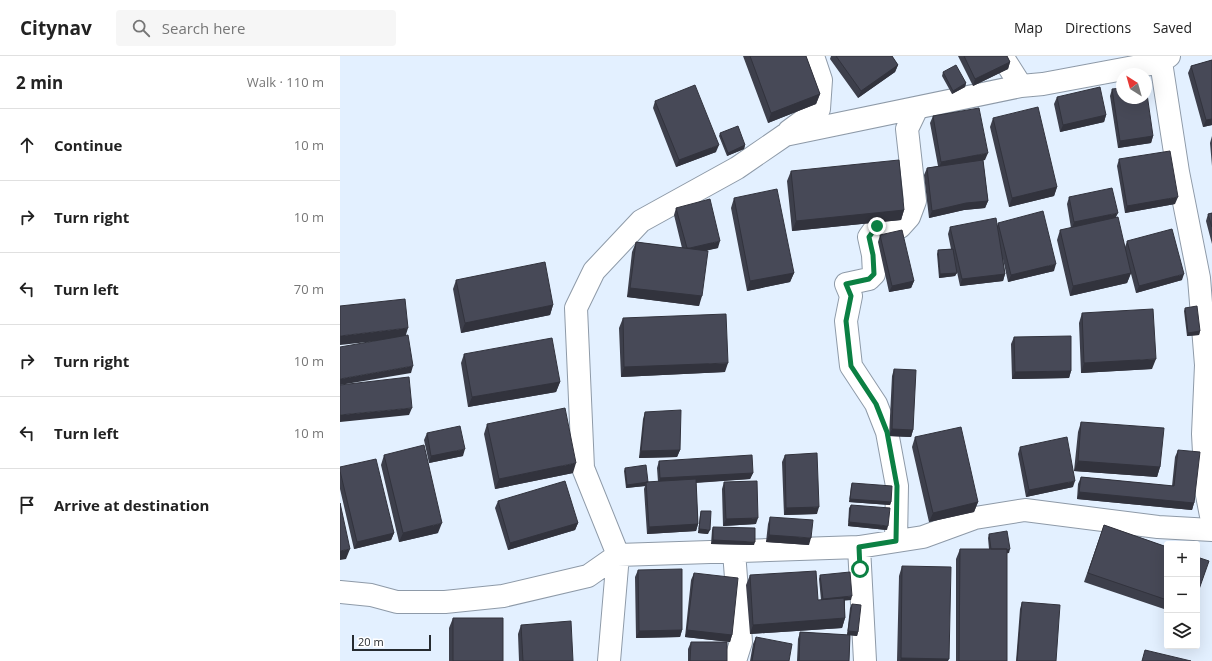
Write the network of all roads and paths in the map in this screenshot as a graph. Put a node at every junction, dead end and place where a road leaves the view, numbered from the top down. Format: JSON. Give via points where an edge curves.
{"nodes":[{"id":1,"x":812,"y":56,"type":"edge"},
{"id":2,"x":1002,"y":56,"type":"edge"},
{"id":3,"x":1165,"y":59,"type":"edge"},
{"id":4,"x":1021,"y":86,"type":"junction"},
{"id":5,"x":917,"y":108,"type":"junction"},
{"id":6,"x":785,"y":134,"type":"junction"},
{"id":7,"x":1209,"y":365,"type":"edge"},
{"id":8,"x":1206,"y":490,"type":"junction"},
{"id":9,"x":1212,"y":521,"type":"edge"},
{"id":10,"x":1158,"y":527,"type":"junction"},
{"id":11,"x":1212,"y":530,"type":"edge"},
{"id":12,"x":896,"y":541,"type":"junction"},
{"id":13,"x":859,"y":547,"type":"junction"},
{"id":14,"x":734,"y":552,"type":"junction"},
{"id":15,"x":618,"y":556,"type":"junction"},
{"id":16,"x":340,"y":592,"type":"edge"},
{"id":17,"x":609,"y":661,"type":"edge"},
{"id":18,"x":735,"y":661,"type":"edge"},
{"id":19,"x":864,"y":661,"type":"edge"}],
"edges":[{"from":1,"to":6,"type":"street","via":[[821,80],[819,109]]},
{"from":2,"to":4,"type":"street"},
{"from":3,"to":4,"type":"street","via":[[1043,84]]},
{"from":3,"to":7,"type":"street","via":[[1178,172],[1199,278]]},
{"from":4,"to":5,"type":"street"},
{"from":5,"to":6,"type":"street"},
{"from":5,"to":12,"type":"street","via":[[907,129],[915,201],[913,206],[900,227],[877,226],[869,237],[874,274],[869,279],[846,284],[851,296],[846,321],[851,366],[876,404],[887,432],[897,486]]},
{"from":6,"to":15,"type":"street","via":[[737,168],[641,221],[594,271],[576,308],[583,468]]},
{"from":7,"to":8,"type":"street","via":[[1203,434]]},
{"from":8,"to":9,"type":"street"},
{"from":8,"to":10,"type":"street","via":[[1177,518]]},
{"from":10,"to":11,"type":"street"},
{"from":10,"to":12,"type":"street","via":[[1025,510],[974,518],[923,537]]},
{"from":12,"to":13,"type":"street"},
{"from":13,"to":14,"type":"street"},
{"from":13,"to":19,"type":"street"},
{"from":14,"to":15,"type":"street"},
{"from":14,"to":18,"type":"street","via":[[741,642]]},
{"from":15,"to":16,"type":"street","via":[[588,576],[503,596],[445,602],[397,602],[371,595]]},
{"from":15,"to":17,"type":"street"}]}
